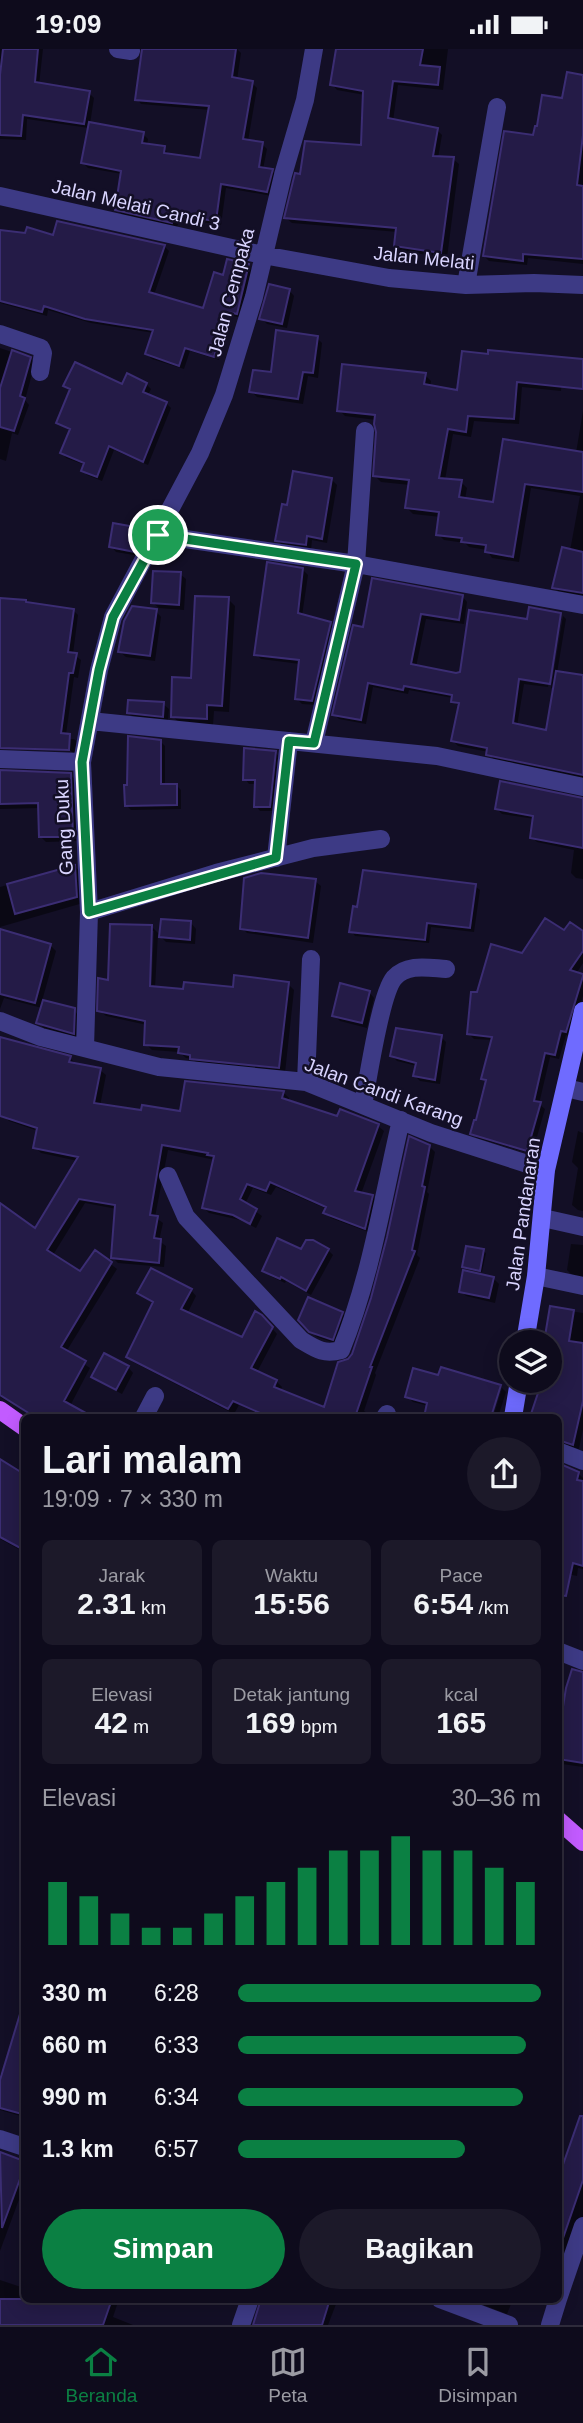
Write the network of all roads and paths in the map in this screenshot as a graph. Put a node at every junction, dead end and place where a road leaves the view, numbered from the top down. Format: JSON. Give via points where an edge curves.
{"nodes":[{"id":1,"x":314,"y":49,"type":"edge"},
{"id":2,"x":497,"y":107,"type":"dead end"},
{"id":3,"x":0,"y":196,"type":"edge"},
{"id":4,"x":263,"y":255,"type":"junction"},
{"id":5,"x":466,"y":285,"type":"junction"},
{"id":6,"x":583,"y":285,"type":"edge"},
{"id":7,"x":0,"y":334,"type":"edge"},
{"id":8,"x":40,"y":372,"type":"dead end"},
{"id":9,"x":365,"y":431,"type":"dead end"},
{"id":10,"x":158,"y":535,"type":"junction"},
{"id":11,"x":356,"y":564,"type":"junction"},
{"id":12,"x":583,"y":605,"type":"edge"},
{"id":13,"x":90,"y":721,"type":"junction"},
{"id":14,"x":289,"y":741,"type":"junction"},
{"id":15,"x":314,"y":743,"type":"junction"},
{"id":16,"x":0,"y":759,"type":"edge"},
{"id":17,"x":82,"y":762,"type":"junction"},
{"id":18,"x":583,"y":787,"type":"edge"},
{"id":19,"x":381,"y":839,"type":"dead end"},
{"id":20,"x":276,"y":858,"type":"junction"},
{"id":21,"x":89,"y":912,"type":"junction"},
{"id":22,"x":312,"y":958,"type":"dead end"},
{"id":23,"x":446,"y":969,"type":"dead end"},
{"id":24,"x":0,"y":1021,"type":"edge"},
{"id":25,"x":582,"y":1022,"type":"edge"},
{"id":26,"x":85,"y":1048,"type":"junction"},
{"id":27,"x":306,"y":1082,"type":"junction"},
{"id":28,"x":574,"y":1090,"type":"edge"},
{"id":29,"x":363,"y":1105,"type":"junction"},
{"id":30,"x":401,"y":1120,"type":"junction"},
{"id":31,"x":547,"y":1170,"type":"junction"},
{"id":32,"x":168,"y":1176,"type":"dead end"},
{"id":33,"x":543,"y":1218,"type":"junction"},
{"id":34,"x":583,"y":1227,"type":"edge"},
{"id":35,"x":537,"y":1276,"type":"junction"},
{"id":36,"x":583,"y":1286,"type":"edge"},
{"id":37,"x":527,"y":1330,"type":"edge"},
{"id":38,"x":517,"y":1393,"type":"edge"},
{"id":39,"x":155,"y":1396,"type":"dead end"},
{"id":40,"x":0,"y":1410,"type":"edge"},
{"id":41,"x":146,"y":1414,"type":"edge"},
{"id":42,"x":514,"y":1414,"type":"edge"},
{"id":43,"x":21,"y":1425,"type":"edge"},
{"id":44,"x":562,"y":1453,"type":"edge"},
{"id":45,"x":583,"y":1461,"type":"edge"},
{"id":46,"x":562,"y":1653,"type":"edge"},
{"id":47,"x":583,"y":1661,"type":"edge"},
{"id":48,"x":562,"y":1824,"type":"edge"},
{"id":49,"x":583,"y":1842,"type":"edge"},
{"id":50,"x":0,"y":2139,"type":"edge"},
{"id":51,"x":21,"y":2146,"type":"edge"},
{"id":52,"x":583,"y":2226,"type":"edge"},
{"id":53,"x":562,"y":2287,"type":"edge"},
{"id":54,"x":249,"y":2303,"type":"edge"},
{"id":55,"x":451,"y":2303,"type":"edge"},
{"id":56,"x":557,"y":2303,"type":"edge"},
{"id":57,"x":241,"y":2325,"type":"edge"},
{"id":58,"x":509,"y":2325,"type":"edge"},
{"id":59,"x":550,"y":2325,"type":"edge"}],
"edges":[{"from":1,"to":4,"type":"street","name":"Jalan Cempaka","via":[[305,100]]},
{"from":2,"to":5,"type":"street"},
{"from":3,"to":4,"type":"street","name":"Jalan Melati Candi 3"},
{"from":4,"to":5,"type":"street","name":"Jalan Melati","via":[[389,278]]},
{"from":4,"to":10,"type":"street","name":"Jalan Cempaka","via":[[224,395]]},
{"from":5,"to":6,"type":"street","name":"Jalan Melati"},
{"from":7,"to":8,"type":"street","via":[[41,348]]},
{"from":9,"to":11,"type":"street"},
{"from":10,"to":11,"type":"street"},
{"from":10,"to":13,"type":"street","name":"Gang Duku","via":[[113,617]]},
{"from":11,"to":12,"type":"street"},
{"from":11,"to":15,"type":"street"},
{"from":13,"to":14,"type":"street"},
{"from":13,"to":17,"type":"street","name":"Gang Duku"},
{"from":14,"to":15,"type":"street"},
{"from":14,"to":20,"type":"street"},
{"from":15,"to":18,"type":"street","via":[[437,756]]},
{"from":16,"to":17,"type":"street"},
{"from":17,"to":21,"type":"street","name":"Gang Duku"},
{"from":19,"to":20,"type":"street"},
{"from":20,"to":21,"type":"street"},
{"from":21,"to":26,"type":"street","name":"Gang Duku"},
{"from":22,"to":27,"type":"street"},
{"from":23,"to":29,"type":"street","via":[[415,967],[395,977],[385,996]]},
{"from":24,"to":26,"type":"street","name":"Jalan Candi Karang"},
{"from":25,"to":28,"type":"main road","name":"Jalan Pandanaran"},
{"from":26,"to":27,"type":"street","name":"Jalan Candi Karang","via":[[159,1067]]},
{"from":27,"to":29,"type":"street","name":"Jalan Candi Karang"},
{"from":28,"to":31,"type":"main road","name":"Jalan Pandanaran"},
{"from":29,"to":30,"type":"street","name":"Jalan Candi Karang"},
{"from":30,"to":31,"type":"street","name":"Jalan Candi Karang"},
{"from":30,"to":32,"type":"street","via":[[352,1324],[341,1350],[331,1353],[321,1353],[301,1340],[186,1217]]},
{"from":31,"to":33,"type":"main road","name":"Jalan Pandanaran"},
{"from":33,"to":34,"type":"street"},
{"from":33,"to":35,"type":"main road","name":"Jalan Pandanaran"},
{"from":35,"to":36,"type":"street"},
{"from":35,"to":37,"type":"main road","name":"Jalan Pandanaran"},
{"from":38,"to":42,"type":"main road"},
{"from":39,"to":41,"type":"street"},
{"from":40,"to":43,"type":"main road"},
{"from":44,"to":45,"type":"street"},
{"from":46,"to":47,"type":"street"},
{"from":48,"to":49,"type":"main road"},
{"from":50,"to":51,"type":"street"},
{"from":52,"to":53,"type":"street"},
{"from":54,"to":57,"type":"street"},
{"from":55,"to":58,"type":"street"},
{"from":56,"to":59,"type":"street"}]}
